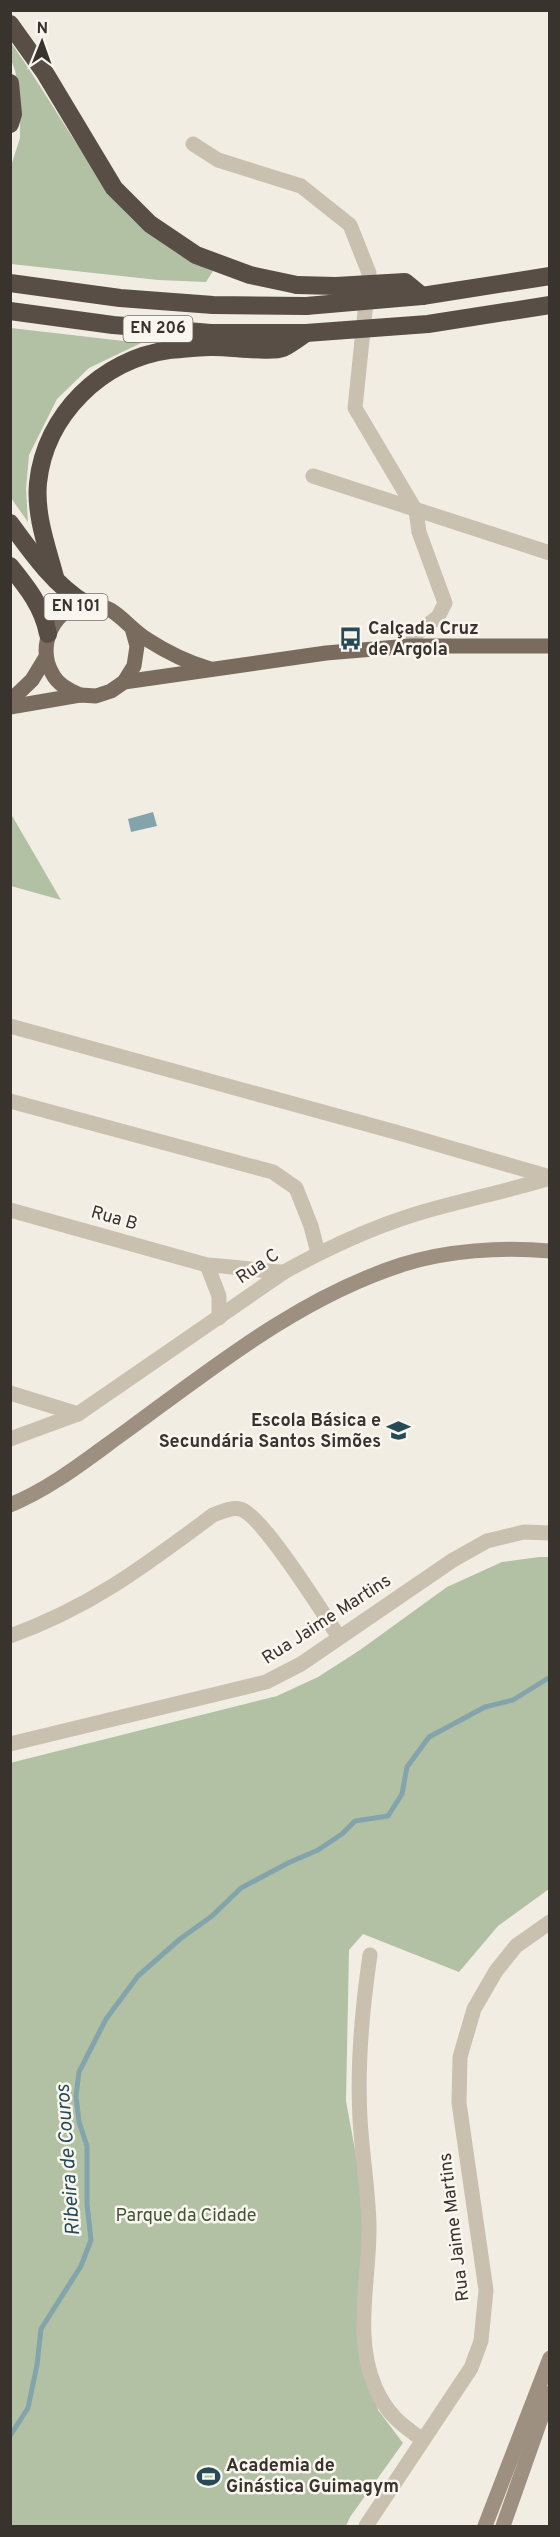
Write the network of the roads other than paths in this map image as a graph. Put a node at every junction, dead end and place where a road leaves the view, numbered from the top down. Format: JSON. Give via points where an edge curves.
{"nodes":[{"id":1,"x":10,"y":24,"type":"edge"},
{"id":2,"x":10,"y":83,"type":"edge"},
{"id":3,"x":10,"y":124,"type":"edge"},
{"id":4,"x":193,"y":144,"type":"dead end"},
{"id":5,"x":549,"y":276,"type":"edge"},
{"id":6,"x":10,"y":283,"type":"edge"},
{"id":7,"x":422,"y":296,"type":"junction"},
{"id":8,"x":549,"y":305,"type":"edge"},
{"id":9,"x":10,"y":311,"type":"edge"},
{"id":10,"x":306,"y":333,"type":"junction"},
{"id":11,"x":313,"y":476,"type":"dead end"},
{"id":12,"x":416,"y":511,"type":"junction"},
{"id":13,"x":10,"y":523,"type":"edge"},
{"id":14,"x":549,"y":553,"type":"edge"},
{"id":15,"x":10,"y":566,"type":"edge"},
{"id":16,"x":55,"y":577,"type":"junction"},
{"id":17,"x":86,"y":604,"type":"junction"},
{"id":18,"x":132,"y":628,"type":"junction"},
{"id":19,"x":48,"y":634,"type":"junction"},
{"id":20,"x":410,"y":646,"type":"junction"},
{"id":21,"x":549,"y":646,"type":"edge"},
{"id":22,"x":46,"y":657,"type":"junction"},
{"id":23,"x":216,"y":671,"type":"junction"},
{"id":24,"x":124,"y":682,"type":"junction"},
{"id":25,"x":80,"y":695,"type":"junction"},
{"id":26,"x":10,"y":701,"type":"edge"},
{"id":27,"x":10,"y":707,"type":"edge"},
{"id":28,"x":10,"y":1026,"type":"edge"},
{"id":29,"x":10,"y":1101,"type":"edge"},
{"id":30,"x":549,"y":1177,"type":"edge"},
{"id":31,"x":10,"y":1210,"type":"edge"},
{"id":32,"x":549,"y":1251,"type":"edge"},
{"id":33,"x":318,"y":1253,"type":"junction"},
{"id":34,"x":207,"y":1265,"type":"junction"},
{"id":35,"x":284,"y":1272,"type":"junction"},
{"id":36,"x":219,"y":1318,"type":"junction"},
{"id":37,"x":10,"y":1393,"type":"edge"},
{"id":38,"x":78,"y":1414,"type":"junction"},
{"id":39,"x":10,"y":1439,"type":"edge"},
{"id":40,"x":10,"y":1505,"type":"edge"},
{"id":41,"x":549,"y":1533,"type":"edge"},
{"id":42,"x":10,"y":1636,"type":"edge"},
{"id":43,"x":339,"y":1637,"type":"junction"},
{"id":44,"x":10,"y":1744,"type":"edge"},
{"id":45,"x":549,"y":1922,"type":"edge"},
{"id":46,"x":370,"y":1955,"type":"dead end"},
{"id":47,"x":549,"y":2358,"type":"edge"},
{"id":48,"x":549,"y":2393,"type":"edge"},
{"id":49,"x":423,"y":2440,"type":"junction"},
{"id":50,"x":366,"y":2526,"type":"edge"},
{"id":51,"x":485,"y":2526,"type":"edge"},
{"id":52,"x":503,"y":2526,"type":"edge"}],
"edges":[{"from":1,"to":7,"type":"highway","bridge":true,"via":[[45,73],[114,188],[150,224],[196,255],[250,275],[297,285],[405,282]]},
{"from":2,"to":3,"type":"highway"},
{"from":4,"to":12,"type":"street","via":[[219,159],[301,186],[351,225],[369,273],[356,408]]},
{"from":5,"to":7,"type":"highway","number":"EN 206"},
{"from":6,"to":7,"type":"highway","number":"EN 206","bridge":true,"via":[[120,298],[213,305],[306,306]]},
{"from":8,"to":10,"type":"highway","number":"EN 206","bridge":true,"via":[[429,324]]},
{"from":9,"to":10,"type":"highway","number":"EN 206","via":[[200,332]]},
{"from":10,"to":16,"type":"highway","via":[[281,349],[210,347],[134,358],[104,374],[75,401],[56,427],[38,483],[39,515]]},
{"from":11,"to":12,"type":"street"},
{"from":12,"to":14,"type":"street"},
{"from":12,"to":20,"type":"street","via":[[418,532],[445,603],[438,617],[417,633]]},
{"from":13,"to":16,"type":"highway","via":[[41,566]]},
{"from":15,"to":19,"type":"highway","via":[[34,597]]},
{"from":16,"to":17,"type":"highway","via":[[72,596]]},
{"from":17,"to":18,"type":"main road","number":"EN 101","via":[[104,606],[120,614]]},
{"from":17,"to":19,"type":"main road","number":"EN 101","via":[[63,614]]},
{"from":18,"to":23,"type":"main road","number":"EN 101","via":[[177,658]]},
{"from":18,"to":24,"type":"main road","number":"EN 101","via":[[137,646],[134,666]]},
{"from":19,"to":22,"type":"main road","number":"EN 101"},
{"from":20,"to":21,"type":"main road","number":"EN 101"},
{"from":20,"to":23,"type":"main road","number":"EN 101"},
{"from":22,"to":25,"type":"main road","via":[[52,674],[64,687]]},
{"from":22,"to":26,"type":"main road","number":"EN 101","via":[[32,680]]},
{"from":23,"to":24,"type":"main road","number":"EN 101"},
{"from":24,"to":25,"type":"main road","number":"EN 101","via":[[96,696]]},
{"from":25,"to":27,"type":"main road","number":"EN 101"},
{"from":28,"to":30,"type":"street"},
{"from":29,"to":33,"type":"street","via":[[273,1172],[296,1188]]},
{"from":30,"to":33,"type":"street","name":"Rua C","via":[[392,1222]]},
{"from":31,"to":34,"type":"street","name":"Rua B"},
{"from":32,"to":40,"type":"street","via":[[515,1248],[450,1255],[402,1265],[337,1291],[278,1324],[60,1478]]},
{"from":33,"to":35,"type":"street","name":"Rua C"},
{"from":34,"to":35,"type":"street","name":"Rua B"},
{"from":34,"to":36,"type":"street","via":[[219,1296]]},
{"from":35,"to":36,"type":"street","name":"Rua C"},
{"from":36,"to":38,"type":"street","name":"Rua C"},
{"from":37,"to":38,"type":"street"},
{"from":38,"to":39,"type":"street","name":"Rua C"},
{"from":41,"to":43,"type":"street","name":"Rua Jaime Martins","via":[[524,1532],[486,1541]]},
{"from":42,"to":43,"type":"street","via":[[103,1594],[213,1515],[241,1509],[270,1536]]},
{"from":43,"to":44,"type":"street","name":"Rua Jaime Martins","via":[[301,1664],[266,1682]]},
{"from":45,"to":49,"type":"street","name":"Rua Jaime Martins","via":[[516,1946],[496,1971],[474,2009],[460,2057],[459,2103],[484,2268],[484,2311],[481,2341],[471,2368]]},
{"from":46,"to":49,"type":"street","via":[[359,2064],[369,2226],[363,2323],[366,2355],[375,2387],[394,2419]]},
{"from":47,"to":51,"type":"street"},
{"from":48,"to":52,"type":"street"},
{"from":49,"to":50,"type":"street","name":"Rua Jaime Martins"}]}
